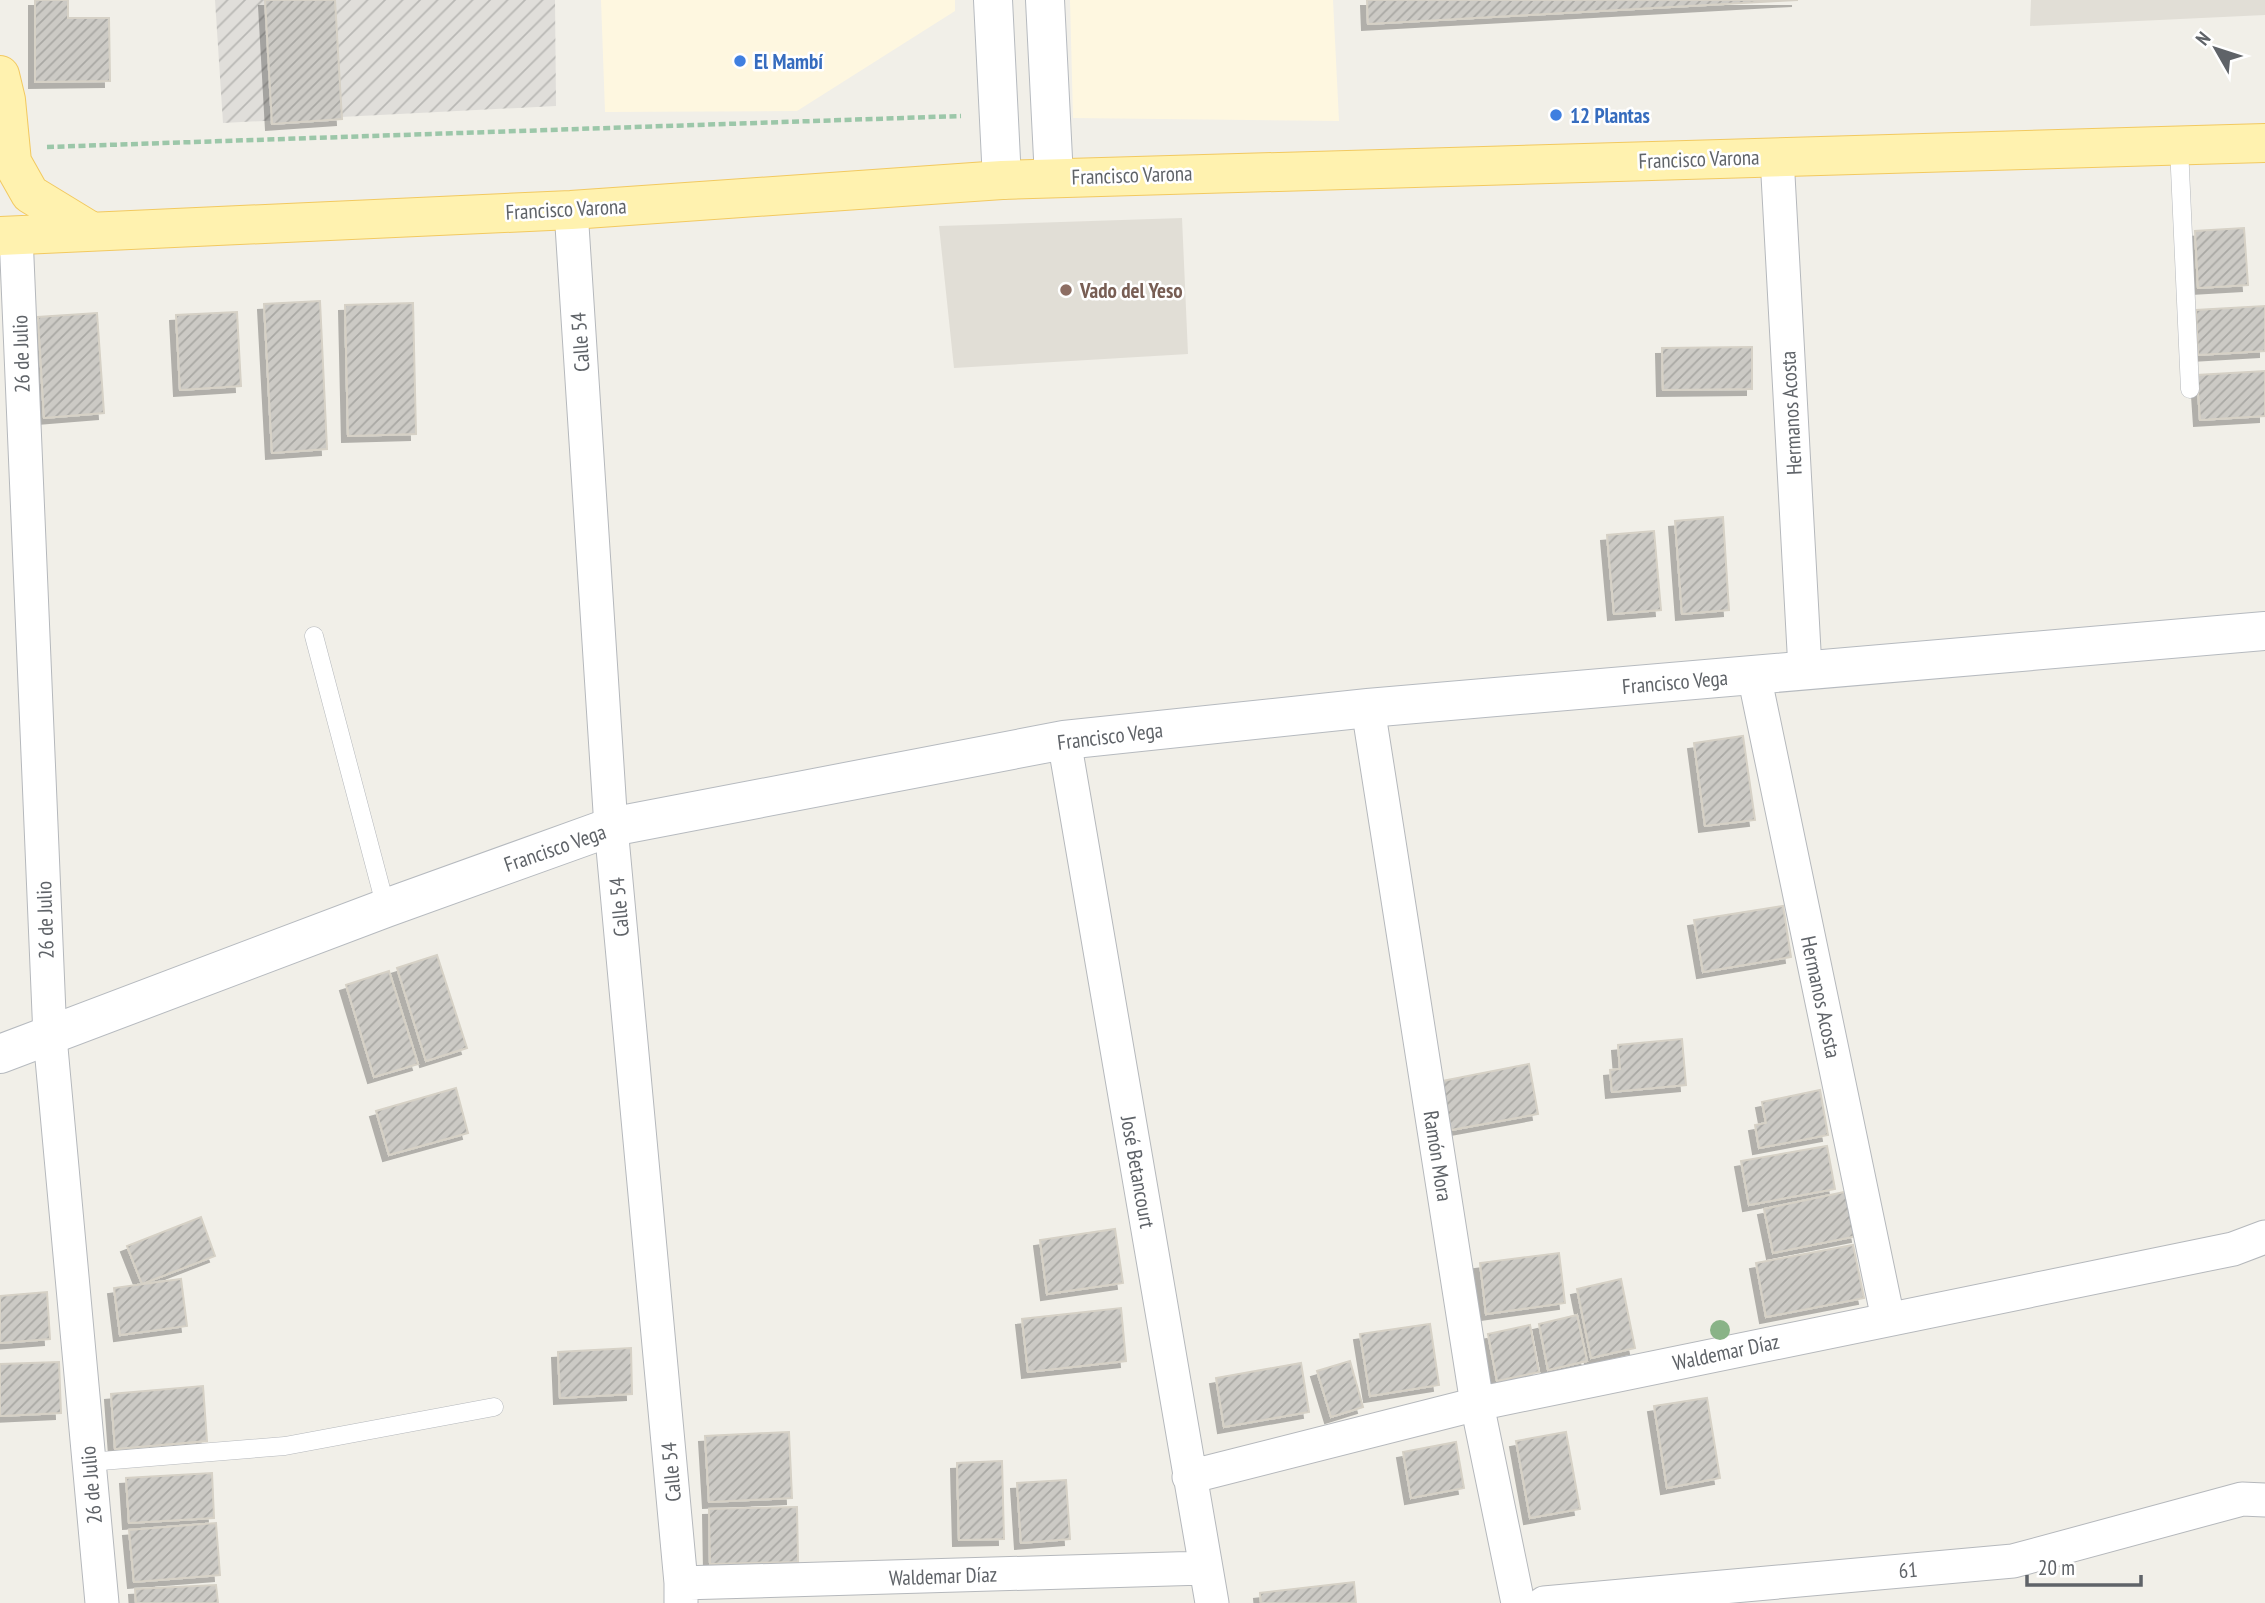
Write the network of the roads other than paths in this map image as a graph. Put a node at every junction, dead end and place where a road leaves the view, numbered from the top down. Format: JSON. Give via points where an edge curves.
{"nodes":[{"id":1,"x":993,"y":0,"type":"edge"},
{"id":2,"x":1045,"y":0,"type":"edge"},
{"id":3,"x":0,"y":75,"type":"edge"},
{"id":4,"x":2265,"y":143,"type":"edge"},
{"id":5,"x":2179,"y":147,"type":"junction"},
{"id":6,"x":1777,"y":157,"type":"junction"},
{"id":7,"x":8,"y":165,"type":"edge"},
{"id":8,"x":1054,"y":178,"type":"junction"},
{"id":9,"x":1002,"y":180,"type":"junction"},
{"id":10,"x":571,"y":210,"type":"junction"},
{"id":11,"x":89,"y":230,"type":"junction"},
{"id":12,"x":8,"y":236,"type":"edge"},
{"id":13,"x":2190,"y":388,"type":"dead end"},
{"id":14,"x":2265,"y":631,"type":"edge"},
{"id":15,"x":314,"y":636,"type":"dead end"},
{"id":16,"x":1805,"y":670,"type":"junction"},
{"id":17,"x":1754,"y":675,"type":"junction"},
{"id":18,"x":1368,"y":708,"type":"junction"},
{"id":19,"x":1064,"y":740,"type":"junction"},
{"id":20,"x":611,"y":827,"type":"junction"},
{"id":21,"x":386,"y":908,"type":"junction"},
{"id":22,"x":50,"y":1037,"type":"junction"},
{"id":23,"x":0,"y":1054,"type":"edge"},
{"id":24,"x":2265,"y":1237,"type":"edge"},
{"id":25,"x":1888,"y":1319,"type":"junction"},
{"id":26,"x":1477,"y":1404,"type":"junction"},
{"id":27,"x":494,"y":1407,"type":"dead end"},
{"id":28,"x":89,"y":1462,"type":"junction"},
{"id":29,"x":1189,"y":1477,"type":"junction"},
{"id":30,"x":2265,"y":1500,"type":"edge"},
{"id":31,"x":1205,"y":1568,"type":"junction"},
{"id":32,"x":681,"y":1593,"type":"edge"},
{"id":33,"x":102,"y":1603,"type":"edge"},
{"id":34,"x":1212,"y":1603,"type":"edge"},
{"id":35,"x":1518,"y":1603,"type":"edge"},
{"id":36,"x":1544,"y":1603,"type":"edge"}],
"edges":[{"from":1,"to":9,"type":"street"},
{"from":2,"to":8,"type":"street"},
{"from":3,"to":7,"type":"main road","via":[[6,100]]},
{"from":4,"to":5,"type":"main road","name":"Francisco Varona"},
{"from":5,"to":6,"type":"main road","name":"Francisco Varona"},
{"from":5,"to":13,"type":"lane"},
{"from":6,"to":8,"type":"main road","name":"Francisco Varona"},
{"from":6,"to":16,"type":"street","name":"Hermanos Acosta"},
{"from":7,"to":11,"type":"main road","via":[[30,194]]},
{"from":8,"to":9,"type":"main road","name":"Francisco Varona"},
{"from":9,"to":10,"type":"main road","name":"Francisco Varona"},
{"from":10,"to":11,"type":"main road","name":"Francisco Varona"},
{"from":10,"to":20,"type":"street","name":"Calle 54"},
{"from":11,"to":12,"type":"main road","name":"Francisco Varona"},
{"from":12,"to":22,"type":"street","name":"26 de Julio"},
{"from":14,"to":16,"type":"street","name":"Francisco Vega"},
{"from":15,"to":21,"type":"lane"},
{"from":16,"to":17,"type":"street","name":"Francisco Vega"},
{"from":17,"to":18,"type":"street","name":"Francisco Vega"},
{"from":17,"to":25,"type":"street","name":"Hermanos Acosta"},
{"from":18,"to":19,"type":"street","name":"Francisco Vega"},
{"from":18,"to":26,"type":"street","name":"Ramón Mora"},
{"from":19,"to":20,"type":"street","name":"Francisco Vega"},
{"from":19,"to":29,"type":"street","name":"José Betancourt"},
{"from":20,"to":21,"type":"street","name":"Francisco Vega"},
{"from":20,"to":32,"type":"street","name":"Calle 54"},
{"from":21,"to":22,"type":"street","name":"Francisco Vega"},
{"from":22,"to":23,"type":"street","name":"Francisco Vega"},
{"from":22,"to":28,"type":"street","name":"26 de Julio"},
{"from":24,"to":25,"type":"street","name":"Waldemar Díaz","via":[[2233,1249]]},
{"from":25,"to":26,"type":"street","name":"Waldemar Díaz"},
{"from":26,"to":29,"type":"street","name":"Waldemar Díaz"},
{"from":26,"to":35,"type":"street","name":"Ramón Mora"},
{"from":27,"to":28,"type":"lane","via":[[285,1446]]},
{"from":28,"to":33,"type":"street","name":"26 de Julio"},
{"from":29,"to":31,"type":"street","name":"José Betancourt"},
{"from":30,"to":36,"type":"street","name":"61","via":[[2242,1499],[2013,1561]]},
{"from":31,"to":32,"type":"street","name":"Waldemar Díaz"},
{"from":31,"to":34,"type":"street","name":"José Betancourt"}]}
